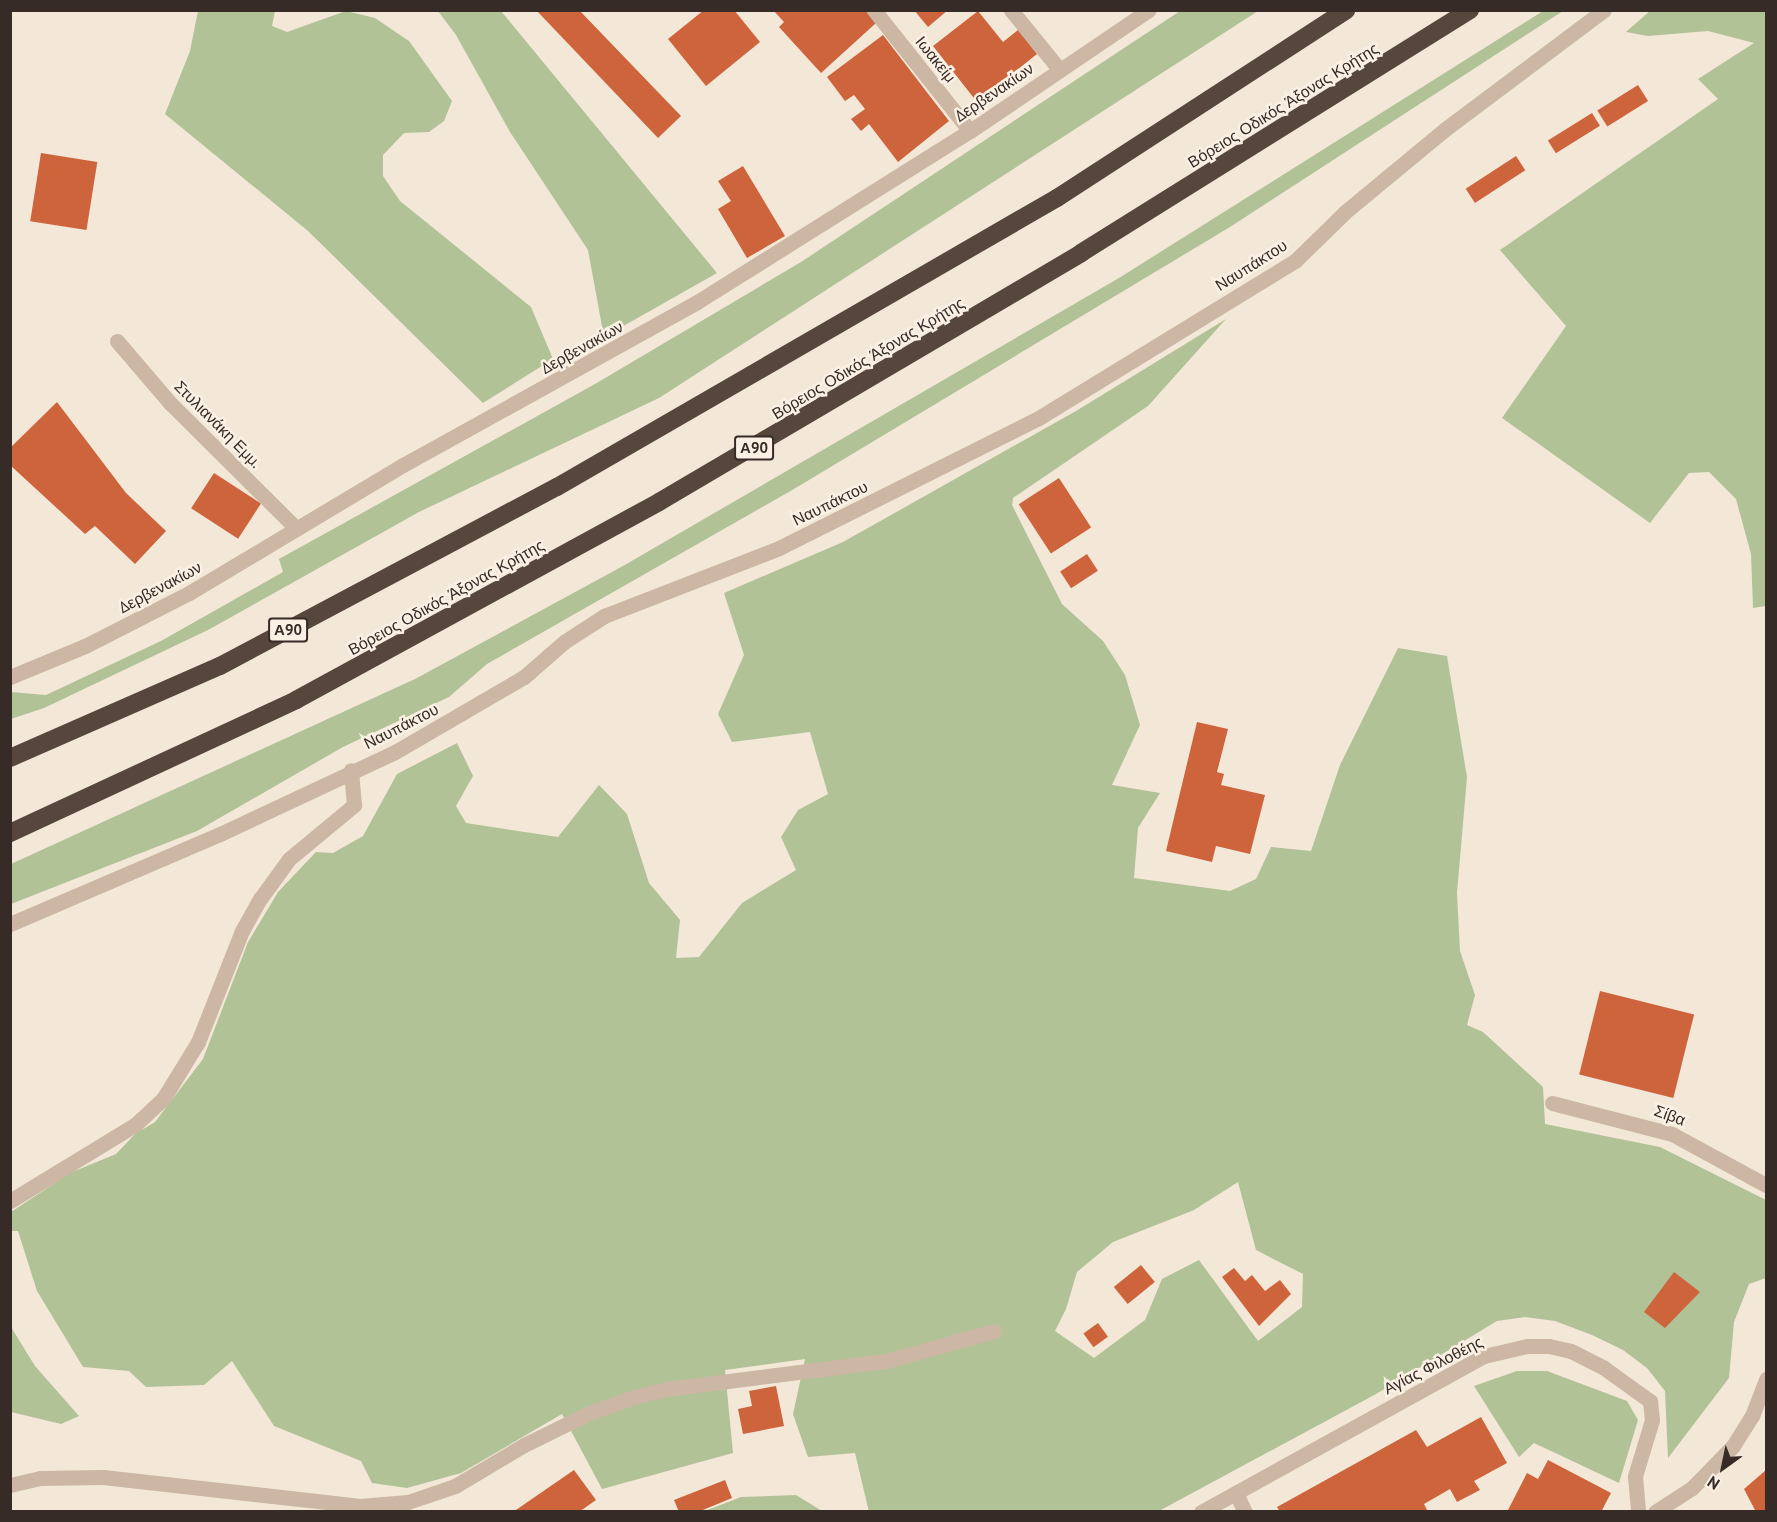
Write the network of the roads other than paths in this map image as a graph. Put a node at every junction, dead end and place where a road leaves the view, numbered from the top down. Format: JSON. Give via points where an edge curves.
{"nodes":[{"id":1,"x":874,"y":10,"type":"edge"},
{"id":2,"x":1011,"y":10,"type":"edge"},
{"id":3,"x":1149,"y":10,"type":"edge"},
{"id":4,"x":1346,"y":10,"type":"edge"},
{"id":5,"x":1470,"y":10,"type":"edge"},
{"id":6,"x":1604,"y":10,"type":"edge"},
{"id":7,"x":1060,"y":70,"type":"junction"},
{"id":8,"x":970,"y":130,"type":"junction"},
{"id":9,"x":117,"y":341,"type":"dead end"},
{"id":10,"x":297,"y":529,"type":"junction"},
{"id":11,"x":10,"y":677,"type":"edge"},
{"id":12,"x":10,"y":758,"type":"edge"},
{"id":13,"x":351,"y":770,"type":"junction"},
{"id":14,"x":10,"y":833,"type":"edge"},
{"id":15,"x":10,"y":924,"type":"edge"},
{"id":16,"x":1552,"y":1103,"type":"dead end"},
{"id":17,"x":1767,"y":1185,"type":"edge"},
{"id":18,"x":10,"y":1201,"type":"edge"},
{"id":19,"x":994,"y":1331,"type":"dead end"},
{"id":20,"x":1767,"y":1379,"type":"edge"},
{"id":21,"x":10,"y":1485,"type":"edge"},
{"id":22,"x":1236,"y":1493,"type":"junction"},
{"id":23,"x":1201,"y":1512,"type":"edge"},
{"id":24,"x":1245,"y":1512,"type":"edge"},
{"id":25,"x":1638,"y":1512,"type":"edge"},
{"id":26,"x":1655,"y":1512,"type":"edge"}],
"edges":[{"from":1,"to":8,"type":"street","name":"Ιωακείμ"},
{"from":2,"to":7,"type":"street"},
{"from":3,"to":7,"type":"street","name":"Δερβενακίων"},
{"from":4,"to":12,"type":"highway","number":"Α90","via":[[1057,198],[557,487],[220,666]]},
{"from":5,"to":14,"type":"highway","name":"Βόρειος Οδικός Άξονας Κρήτης","number":"Α90","via":[[1091,248],[649,508],[296,700]]},
{"from":6,"to":13,"type":"street","name":"Ναυπάκτου","via":[[1444,130],[1345,212],[1295,261],[1071,399],[838,520],[604,616],[564,642],[524,676],[469,711],[395,752]]},
{"from":7,"to":8,"type":"street","name":"Δερβενακίων"},
{"from":8,"to":10,"type":"street","name":"Δερβενακίων","via":[[697,302]]},
{"from":9,"to":10,"type":"street","name":"Στυλιανάκη Εμμ.","via":[[171,404]]},
{"from":10,"to":11,"type":"street","name":"Δερβενακίων","via":[[154,611]]},
{"from":13,"to":15,"type":"street","name":"Ναυπάκτου","via":[[220,834]]},
{"from":13,"to":18,"type":"street","via":[[354,805],[290,859],[260,899],[242,931],[198,1042],[163,1099],[136,1124]]},
{"from":16,"to":17,"type":"street","name":"Σίβα","via":[[1672,1134]]},
{"from":19,"to":21,"type":"street","via":[[886,1361],[666,1389],[634,1397],[589,1413],[524,1445],[455,1486],[408,1502],[360,1506],[103,1477],[40,1478]]},
{"from":20,"to":26,"type":"street","via":[[1752,1416],[1733,1446],[1692,1488]]},
{"from":22,"to":23,"type":"street","name":"Αγίας Φιλοθέης"},
{"from":22,"to":24,"type":"street"},
{"from":22,"to":25,"type":"street","name":"Αγίας Φιλοθέης","via":[[1484,1356],[1527,1346],[1550,1346],[1597,1364],[1650,1401],[1652,1420],[1636,1468]]}]}
